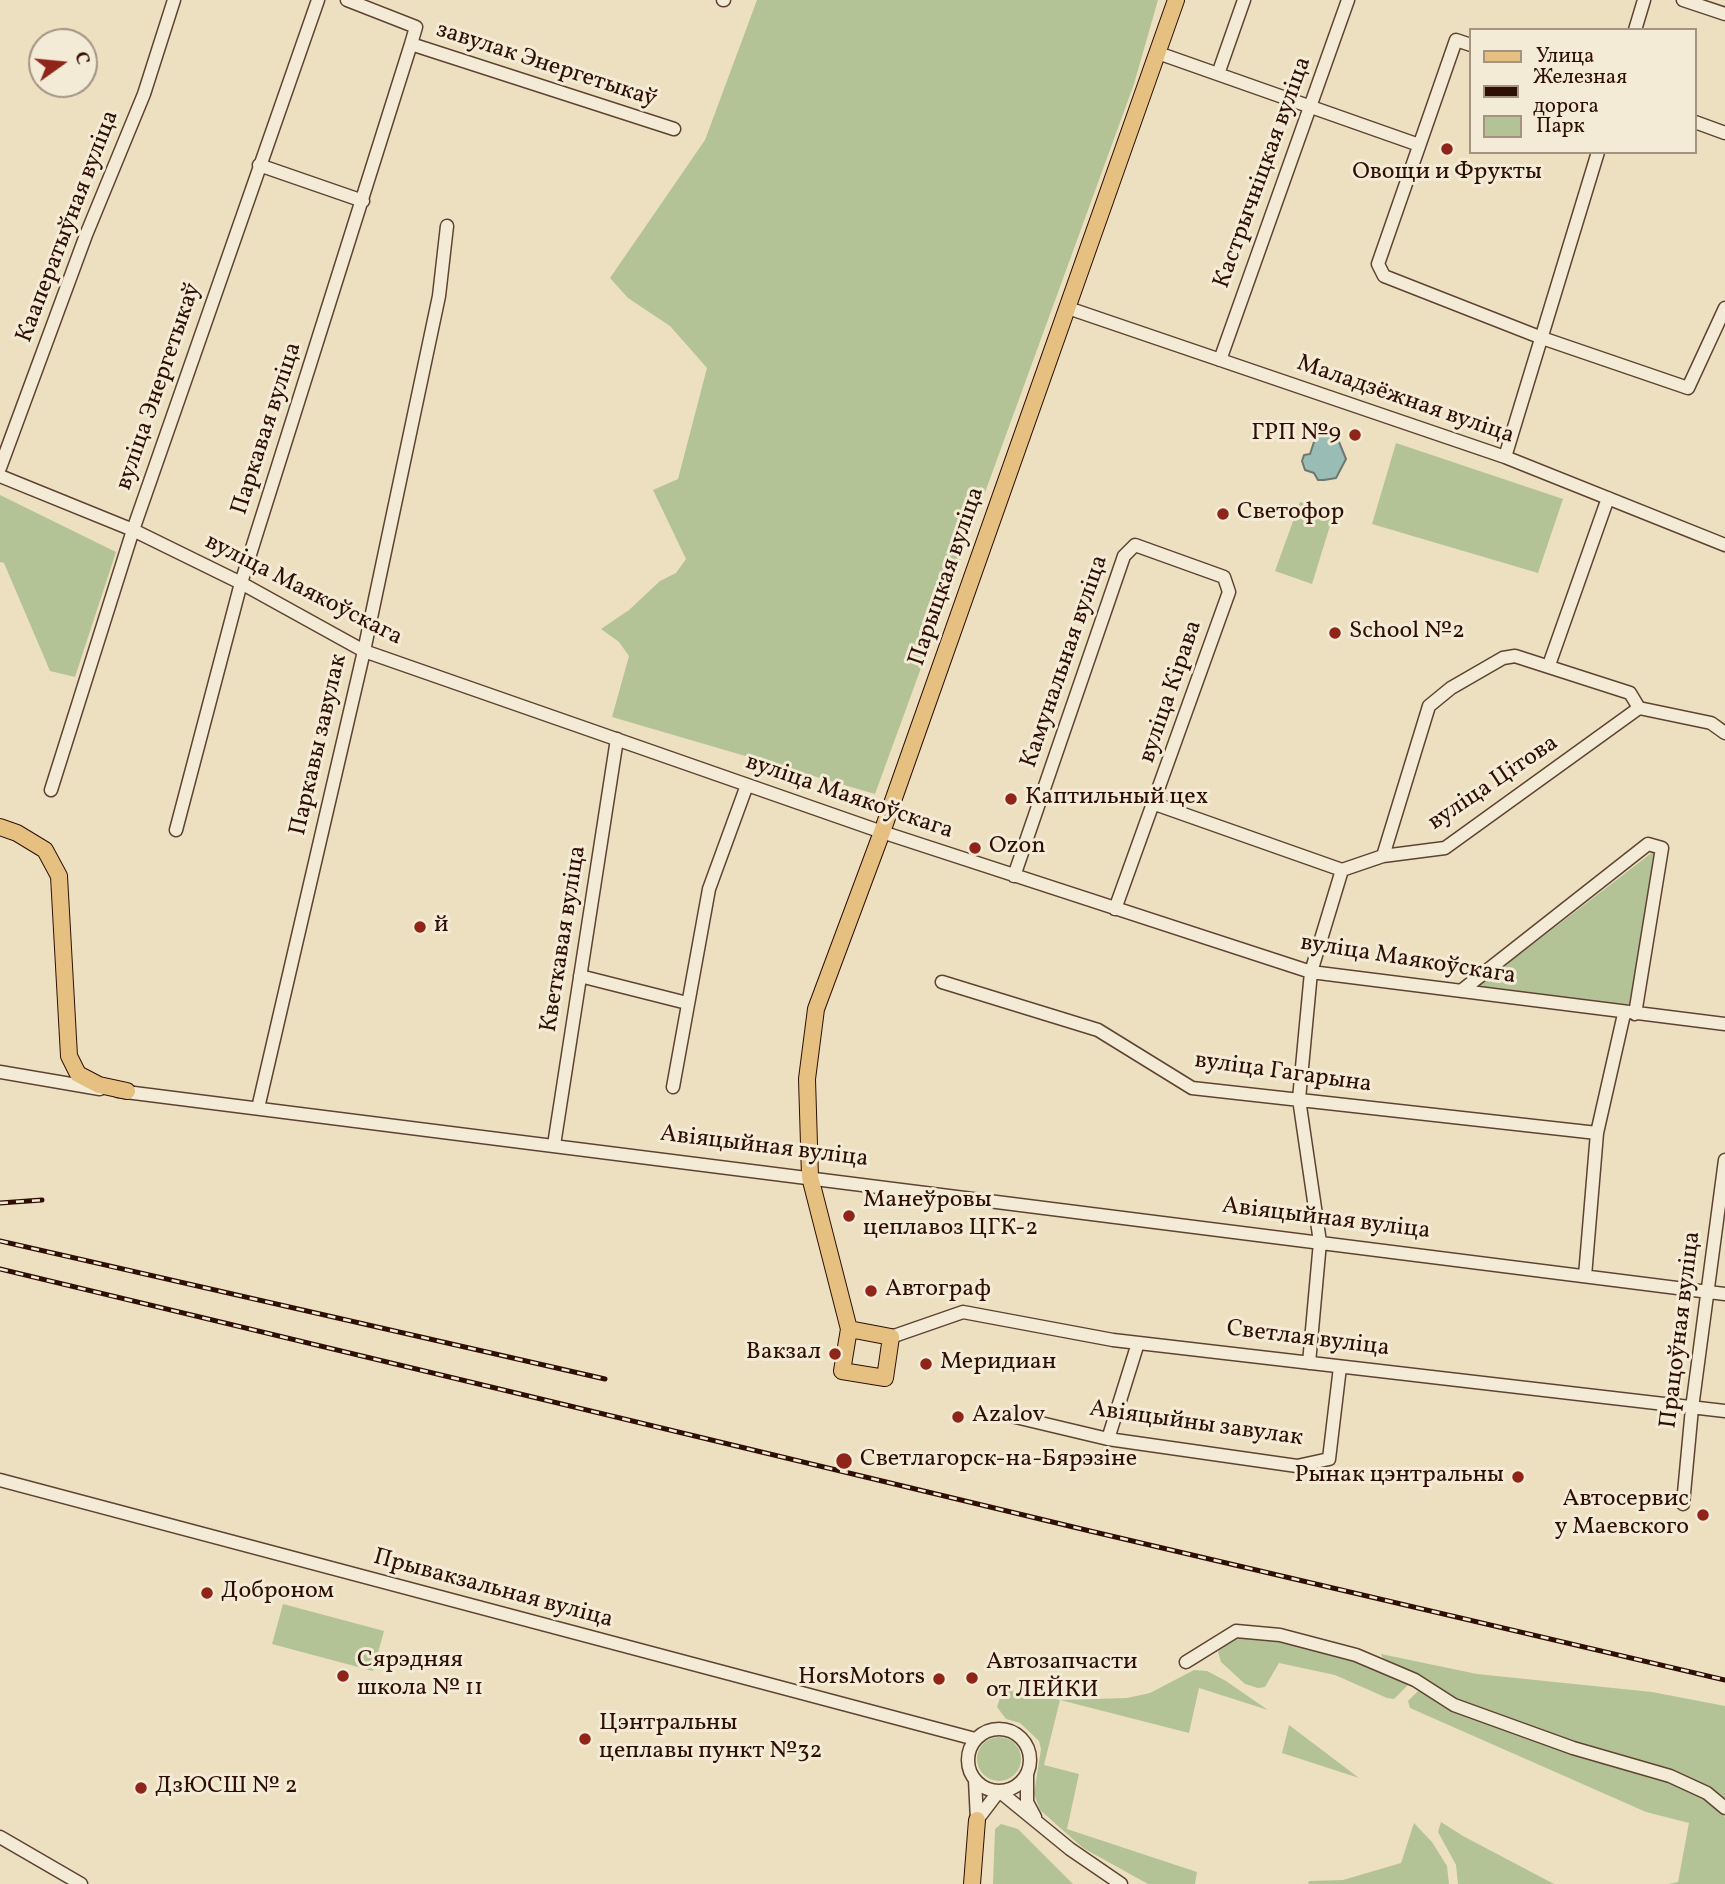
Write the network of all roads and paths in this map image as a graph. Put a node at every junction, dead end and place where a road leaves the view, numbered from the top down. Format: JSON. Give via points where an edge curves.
{"nodes":[{"id":1,"x":174,"y":0,"type":"edge"},
{"id":2,"x":318,"y":0,"type":"edge"},
{"id":3,"x":348,"y":0,"type":"edge"},
{"id":4,"x":1176,"y":0,"type":"edge"},
{"id":5,"x":1244,"y":0,"type":"edge"},
{"id":6,"x":1348,"y":0,"type":"edge"},
{"id":7,"x":1644,"y":0,"type":"edge"},
{"id":8,"x":1683,"y":0,"type":"edge"},
{"id":9,"x":1725,"y":14,"type":"edge"},
{"id":10,"x":1636,"y":28,"type":"edge"},
{"id":11,"x":411,"y":44,"type":"junction"},
{"id":12,"x":1470,"y":45,"type":"edge"},
{"id":13,"x":1158,"y":53,"type":"junction"},
{"id":14,"x":1218,"y":74,"type":"junction"},
{"id":15,"x":1311,"y":107,"type":"junction"},
{"id":16,"x":1697,"y":123,"type":"edge"},
{"id":17,"x":674,"y":130,"type":"dead end"},
{"id":18,"x":1725,"y":133,"type":"edge"},
{"id":19,"x":1419,"y":145,"type":"junction"},
{"id":20,"x":1597,"y":154,"type":"edge"},
{"id":21,"x":259,"y":165,"type":"junction"},
{"id":22,"x":363,"y":201,"type":"junction"},
{"id":23,"x":447,"y":226,"type":"dead end"},
{"id":24,"x":1068,"y":308,"type":"junction"},
{"id":25,"x":1725,"y":308,"type":"edge"},
{"id":26,"x":1542,"y":338,"type":"junction"},
{"id":27,"x":1220,"y":360,"type":"junction"},
{"id":28,"x":1505,"y":457,"type":"junction"},
{"id":29,"x":0,"y":468,"type":"edge"},
{"id":30,"x":0,"y":476,"type":"edge"},
{"id":31,"x":1608,"y":498,"type":"junction"},
{"id":32,"x":133,"y":530,"type":"junction"},
{"id":33,"x":1135,"y":545,"type":"joint"},
{"id":34,"x":1725,"y":545,"type":"edge"},
{"id":35,"x":242,"y":583,"type":"junction"},
{"id":36,"x":364,"y":650,"type":"junction"},
{"id":37,"x":1549,"y":665,"type":"junction"},
{"id":38,"x":1639,"y":708,"type":"junction"},
{"id":39,"x":1725,"y":733,"type":"edge"},
{"id":40,"x":617,"y":739,"type":"junction"},
{"id":41,"x":747,"y":785,"type":"junction"},
{"id":42,"x":51,"y":790,"type":"dead end"},
{"id":43,"x":1155,"y":804,"type":"junction"},
{"id":44,"x":0,"y":827,"type":"edge"},
{"id":45,"x":176,"y":830,"type":"dead end"},
{"id":46,"x":882,"y":832,"type":"junction"},
{"id":47,"x":8,"y":834,"type":"edge"},
{"id":48,"x":1384,"y":856,"type":"junction"},
{"id":49,"x":1342,"y":870,"type":"junction"},
{"id":50,"x":1014,"y":876,"type":"junction"},
{"id":51,"x":1115,"y":909,"type":"junction"},
{"id":52,"x":1311,"y":972,"type":"junction"},
{"id":53,"x":580,"y":976,"type":"junction"},
{"id":54,"x":942,"y":982,"type":"dead end"},
{"id":55,"x":1461,"y":991,"type":"junction"},
{"id":56,"x":687,"y":1003,"type":"junction"},
{"id":57,"x":1629,"y":1014,"type":"junction"},
{"id":58,"x":1725,"y":1024,"type":"edge"},
{"id":59,"x":0,"y":1073,"type":"edge"},
{"id":60,"x":673,"y":1087,"type":"dead end"},
{"id":61,"x":127,"y":1091,"type":"junction"},
{"id":62,"x":1299,"y":1099,"type":"junction"},
{"id":63,"x":258,"y":1108,"type":"junction"},
{"id":64,"x":1597,"y":1133,"type":"junction"},
{"id":65,"x":554,"y":1145,"type":"junction"},
{"id":66,"x":1725,"y":1160,"type":"edge"},
{"id":67,"x":810,"y":1177,"type":"junction"},
{"id":68,"x":1320,"y":1242,"type":"junction"},
{"id":69,"x":1586,"y":1276,"type":"junction"},
{"id":70,"x":1708,"y":1292,"type":"junction"},
{"id":71,"x":1725,"y":1294,"type":"edge"},
{"id":72,"x":849,"y":1329,"type":"junction"},
{"id":73,"x":891,"y":1337,"type":"junction"},
{"id":74,"x":1138,"y":1343,"type":"junction"},
{"id":75,"x":1309,"y":1363,"type":"junction"},
{"id":76,"x":1340,"y":1367,"type":"junction"},
{"id":77,"x":1692,"y":1408,"type":"junction"},
{"id":78,"x":1725,"y":1411,"type":"edge"},
{"id":79,"x":1007,"y":1415,"type":"dead end"},
{"id":80,"x":1108,"y":1439,"type":"junction"},
{"id":81,"x":0,"y":1479,"type":"edge"},
{"id":82,"x":1683,"y":1504,"type":"dead end"},
{"id":83,"x":1186,"y":1662,"type":"dead end"},
{"id":84,"x":975,"y":1739,"type":"junction"},
{"id":85,"x":1027,"y":1773,"type":"junction"},
{"id":86,"x":975,"y":1780,"type":"junction"},
{"id":87,"x":999,"y":1791,"type":"junction"},
{"id":88,"x":1725,"y":1808,"type":"edge"},
{"id":89,"x":977,"y":1820,"type":"junction"},
{"id":90,"x":1041,"y":1826,"type":"junction"},
{"id":91,"x":0,"y":1837,"type":"edge"},
{"id":92,"x":81,"y":1884,"type":"edge"},
{"id":93,"x":972,"y":1884,"type":"edge"},
{"id":94,"x":1121,"y":1884,"type":"edge"}],
"edges":[{"from":1,"to":29,"type":"street","name":"Кааператыўная вуліца","via":[[144,94]]},
{"from":2,"to":21,"type":"street","name":"вуліца Энергетыкаў"},
{"from":3,"to":11,"type":"street","name":"завулак Энергетыкаў","via":[[416,27]]},
{"from":4,"to":13,"type":"main road","name":"Парыцкая вуліца"},
{"from":5,"to":14,"type":"street"},
{"from":6,"to":15,"type":"street","name":"Кастрычніцкая вуліца"},
{"from":7,"to":10,"type":"street"},
{"from":8,"to":9,"type":"street"},
{"from":11,"to":17,"type":"street","name":"завулак Энергетыкаў"},
{"from":11,"to":22,"type":"street","name":"Паркавая вуліца"},
{"from":12,"to":19,"type":"street","via":[[1456,40]]},
{"from":13,"to":14,"type":"street"},
{"from":13,"to":24,"type":"main road","name":"Парыцкая вуліца"},
{"from":14,"to":15,"type":"street"},
{"from":15,"to":19,"type":"street"},
{"from":15,"to":27,"type":"street","name":"Кастрычніцкая вуліца"},
{"from":16,"to":18,"type":"street"},
{"from":19,"to":26,"type":"street","via":[[1378,264],[1384,276]]},
{"from":20,"to":26,"type":"street"},
{"from":21,"to":22,"type":"street"},
{"from":21,"to":32,"type":"street","name":"вуліца Энергетыкаў"},
{"from":22,"to":35,"type":"street","name":"Паркавая вуліца"},
{"from":23,"to":36,"type":"street","name":"Паркавы завулак","via":[[439,296]]},
{"from":24,"to":27,"type":"street","name":"Маладзёжная вуліца"},
{"from":24,"to":46,"type":"main road","name":"Парыцкая вуліца"},
{"from":25,"to":26,"type":"street","via":[[1688,388]]},
{"from":26,"to":28,"type":"street"},
{"from":27,"to":28,"type":"street","name":"Маладзёжная вуліца"},
{"from":28,"to":31,"type":"street","name":"Маладзёжная вуліца"},
{"from":30,"to":32,"type":"street","name":"вуліца Маякоўскага"},
{"from":31,"to":34,"type":"street","name":"Маладзёжная вуліца"},
{"from":31,"to":37,"type":"street"},
{"from":32,"to":35,"type":"street","name":"вуліца Маякоўскага"},
{"from":32,"to":42,"type":"street","name":"вуліца Энергетыкаў"},
{"from":33,"to":43,"type":"street","name":"вуліца Кірава","via":[[1224,577],[1229,592]]},
{"from":33,"to":50,"type":"street","name":"Камунальная вуліца","via":[[1124,555]]},
{"from":35,"to":36,"type":"street","name":"вуліца Маякоўскага"},
{"from":35,"to":45,"type":"street","name":"Паркавая вуліца"},
{"from":36,"to":40,"type":"street","name":"вуліца Маякоўскага"},
{"from":36,"to":63,"type":"street","name":"Паркавы завулак"},
{"from":37,"to":38,"type":"street","via":[[1630,693]]},
{"from":37,"to":48,"type":"street","via":[[1515,656],[1503,658],[1429,706]]},
{"from":38,"to":39,"type":"street","via":[[1711,723]]},
{"from":38,"to":48,"type":"street","name":"вуліца Цітова","via":[[1446,848]]},
{"from":40,"to":41,"type":"street","name":"вуліца Маякоўскага"},
{"from":40,"to":53,"type":"street","name":"Кветкавая вуліца"},
{"from":41,"to":46,"type":"street","name":"вуліца Маякоўскага"},
{"from":41,"to":56,"type":"street","via":[[709,889]]},
{"from":43,"to":49,"type":"street"},
{"from":43,"to":51,"type":"street","name":"вуліца Кірава"},
{"from":44,"to":47,"type":"main road","name":"Авіяцыйная вуліца"},
{"from":46,"to":50,"type":"street","name":"вуліца Маякоўскага"},
{"from":46,"to":67,"type":"main road","name":"Парыцкая вуліца","via":[[816,1009],[807,1079]]},
{"from":47,"to":61,"type":"main road","name":"Авіяцыйная вуліца","via":[[44,850],[59,877],[69,1056],[78,1074],[99,1085]]},
{"from":48,"to":49,"type":"street","name":"вуліца Цітова"},
{"from":49,"to":52,"type":"street"},
{"from":50,"to":51,"type":"street","name":"вуліца Маякоўскага"},
{"from":51,"to":52,"type":"street","name":"вуліца Маякоўскага"},
{"from":52,"to":55,"type":"street","name":"вуліца Маякоўскага"},
{"from":52,"to":62,"type":"street"},
{"from":53,"to":56,"type":"street"},
{"from":53,"to":65,"type":"street","name":"Кветкавая вуліца"},
{"from":54,"to":62,"type":"street","name":"вуліца Гагарына","via":[[1098,1030],[1192,1088]]},
{"from":55,"to":57,"type":"street","name":"вуліца Маякоўскага"},
{"from":55,"to":57,"type":"street","via":[[1648,844],[1662,848]]},
{"from":56,"to":60,"type":"street"},
{"from":57,"to":58,"type":"street","name":"вуліца Маякоўскага"},
{"from":57,"to":64,"type":"street"},
{"from":59,"to":61,"type":"street"},
{"from":61,"to":63,"type":"street","name":"Авіяцыйная вуліца"},
{"from":62,"to":64,"type":"street","name":"вуліца Гагарына"},
{"from":62,"to":68,"type":"street"},
{"from":63,"to":65,"type":"street","name":"Авіяцыйная вуліца"},
{"from":64,"to":69,"type":"street"},
{"from":65,"to":67,"type":"street","name":"Авіяцыйная вуліца"},
{"from":66,"to":70,"type":"street","name":"Працоўная вуліца"},
{"from":67,"to":68,"type":"street","name":"Авіяцыйная вуліца"},
{"from":67,"to":72,"type":"main road"},
{"from":68,"to":69,"type":"street","name":"Авіяцыйная вуліца"},
{"from":68,"to":75,"type":"street"},
{"from":69,"to":70,"type":"street","name":"Авіяцыйная вуліца"},
{"from":70,"to":71,"type":"street","name":"Авіяцыйная вуліца"},
{"from":70,"to":77,"type":"street","name":"Працоўная вуліца"},
{"from":72,"to":73,"type":"main road","name":"Светлая вуліца"},
{"from":72,"to":73,"type":"main road","via":[[842,1371],[885,1378]]},
{"from":73,"to":74,"type":"street","name":"Светлая вуліца","via":[[963,1312]]},
{"from":74,"to":75,"type":"street","name":"Светлая вуліца"},
{"from":74,"to":80,"type":"street"},
{"from":75,"to":76,"type":"street","name":"Светлая вуліца"},
{"from":76,"to":77,"type":"street","name":"Светлая вуліца"},
{"from":76,"to":80,"type":"street","name":"Авіяцыйны завулак","via":[[1329,1459],[1297,1466]]},
{"from":77,"to":78,"type":"street","name":"Светлая вуліца"},
{"from":77,"to":82,"type":"street","name":"Працоўная вуліца"},
{"from":79,"to":80,"type":"street","name":"Авіяцыйны завулак"},
{"from":81,"to":84,"type":"street","name":"Прывакзальная вуліца"},
{"from":83,"to":88,"type":"street","via":[[1236,1631],[1280,1635],[1344,1651],[1415,1680],[1454,1705],[1573,1748],[1670,1776],[1707,1793]]},
{"from":84,"to":85,"type":"street","via":[[990,1730],[1016,1733],[1027,1747]]},
{"from":84,"to":86,"type":"street","via":[[968,1755]]},
{"from":85,"to":87,"type":"street","via":[[1016,1786]]},
{"from":85,"to":90,"type":"street","via":[[1027,1802]]},
{"from":86,"to":87,"type":"street"},
{"from":86,"to":89,"type":"street"},
{"from":87,"to":89,"type":"street"},
{"from":87,"to":90,"type":"street"},
{"from":89,"to":93,"type":"main road"},
{"from":90,"to":94,"type":"street"},
{"from":91,"to":92,"type":"street"}]}
